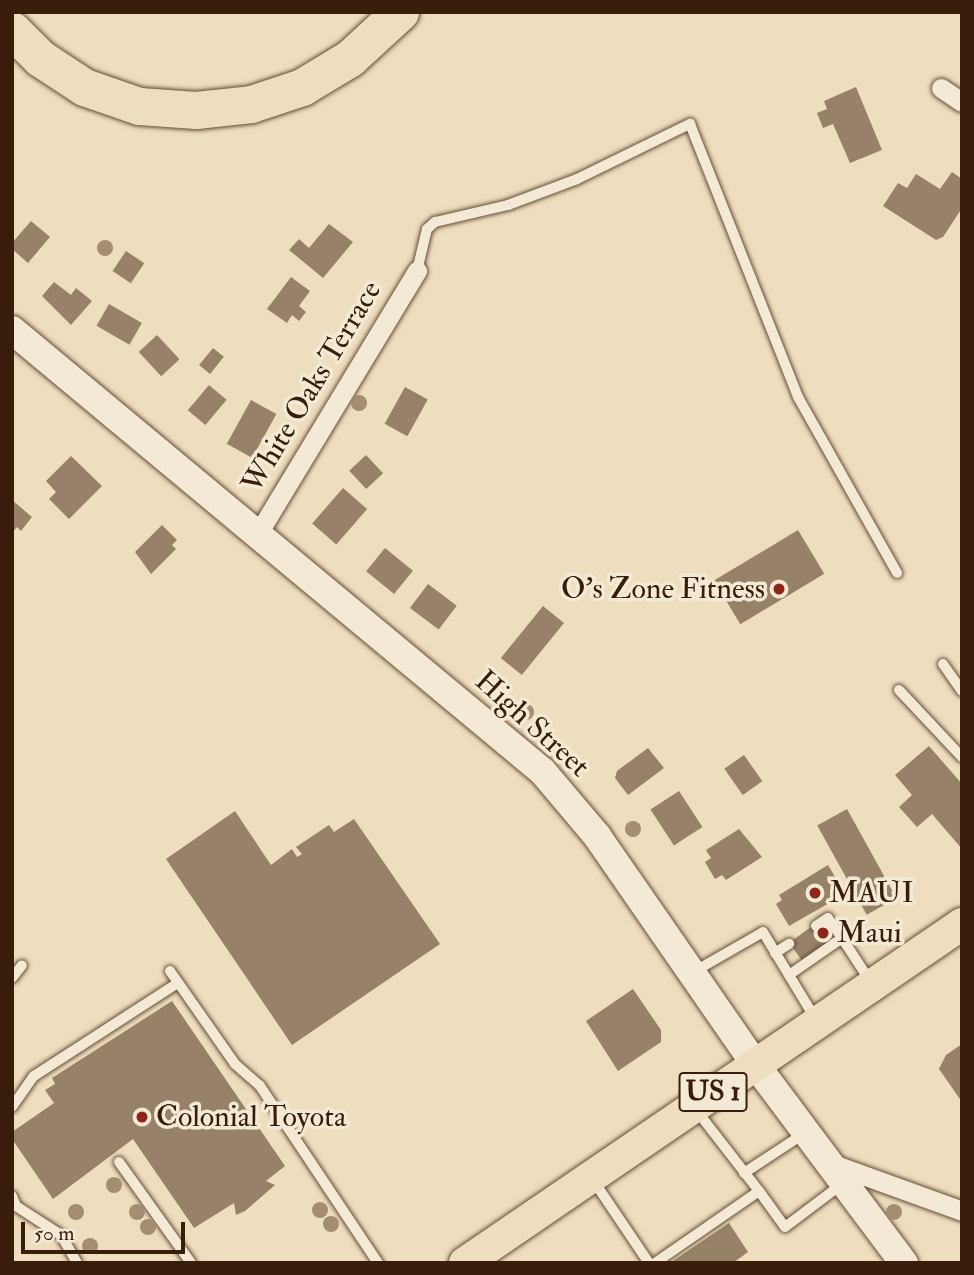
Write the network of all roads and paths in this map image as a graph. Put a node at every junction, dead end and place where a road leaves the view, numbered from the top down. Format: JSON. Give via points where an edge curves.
{"nodes":[{"id":1,"x":400,"y":12,"type":"edge"},
{"id":2,"x":12,"y":30,"type":"edge"},
{"id":3,"x":941,"y":88,"type":"dead end"},
{"id":4,"x":962,"y":102,"type":"edge"},
{"id":5,"x":418,"y":271,"type":"joint"},
{"id":6,"x":12,"y":330,"type":"edge"},
{"id":7,"x":257,"y":535,"type":"junction"},
{"id":8,"x":897,"y":573,"type":"dead end"},
{"id":9,"x":943,"y":664,"type":"dead end"},
{"id":10,"x":899,"y":690,"type":"dead end"},
{"id":11,"x":962,"y":691,"type":"edge"},
{"id":12,"x":962,"y":757,"type":"edge"},
{"id":13,"x":962,"y":924,"type":"edge"},
{"id":14,"x":816,"y":926,"type":"dead end"},
{"id":15,"x":842,"y":938,"type":"junction"},
{"id":16,"x":789,"y":944,"type":"dead end"},
{"id":17,"x":775,"y":953,"type":"junction"},
{"id":18,"x":22,"y":965,"type":"dead end"},
{"id":19,"x":170,"y":971,"type":"dead end"},
{"id":20,"x":692,"y":973,"type":"junction"},
{"id":21,"x":789,"y":975,"type":"junction"},
{"id":22,"x":12,"y":978,"type":"edge"},
{"id":23,"x":178,"y":982,"type":"junction"},
{"id":24,"x":872,"y":984,"type":"junction"},
{"id":25,"x":817,"y":1022,"type":"junction"},
{"id":26,"x":755,"y":1064,"type":"junction"},
{"id":27,"x":694,"y":1106,"type":"junction"},
{"id":28,"x":12,"y":1107,"type":"edge"},
{"id":29,"x":807,"y":1132,"type":"junction"},
{"id":30,"x":119,"y":1162,"type":"dead end"},
{"id":31,"x":744,"y":1172,"type":"junction"},
{"id":32,"x":835,"y":1173,"type":"junction"},
{"id":33,"x":591,"y":1177,"type":"junction"},
{"id":34,"x":759,"y":1192,"type":"junction"},
{"id":35,"x":12,"y":1196,"type":"edge"},
{"id":36,"x":962,"y":1211,"type":"edge"},
{"id":37,"x":77,"y":1263,"type":"edge"},
{"id":38,"x":191,"y":1263,"type":"edge"},
{"id":39,"x":377,"y":1263,"type":"edge"},
{"id":40,"x":466,"y":1263,"type":"edge"},
{"id":41,"x":649,"y":1263,"type":"edge"},
{"id":42,"x":655,"y":1263,"type":"edge"},
{"id":43,"x":904,"y":1263,"type":"edge"}],
"edges":[{"from":1,"to":2,"type":"highway","via":[[350,58],[302,88],[251,104],[196,110],[139,106],[83,87],[40,58]]},
{"from":3,"to":4,"type":"street"},
{"from":5,"to":7,"type":"street","name":"White Oaks Terrace"},
{"from":5,"to":8,"type":"lane","via":[[427,229],[435,222],[508,205],[577,179],[690,124],[798,397]]},
{"from":6,"to":7,"type":"main road","name":"High Street"},
{"from":7,"to":20,"type":"main road","name":"High Street","via":[[543,772],[597,836]]},
{"from":9,"to":11,"type":"lane"},
{"from":10,"to":12,"type":"lane"},
{"from":13,"to":24,"type":"main road","number":"US 1"},
{"from":14,"to":15,"type":"lane","via":[[828,918]]},
{"from":15,"to":21,"type":"lane"},
{"from":15,"to":24,"type":"lane"},
{"from":16,"to":17,"type":"lane"},
{"from":17,"to":20,"type":"lane","via":[[763,932]]},
{"from":17,"to":21,"type":"lane"},
{"from":18,"to":22,"type":"lane"},
{"from":19,"to":23,"type":"lane"},
{"from":20,"to":26,"type":"main road","name":"High Street"},
{"from":21,"to":25,"type":"lane"},
{"from":23,"to":28,"type":"lane","via":[[34,1076]]},
{"from":23,"to":39,"type":"lane","via":[[235,1064],[260,1086]]},
{"from":24,"to":25,"type":"main road","number":"US 1"},
{"from":25,"to":26,"type":"main road","number":"US 1"},
{"from":26,"to":27,"type":"main road","number":"US 1"},
{"from":26,"to":29,"type":"main road","name":"High Street"},
{"from":27,"to":31,"type":"lane"},
{"from":27,"to":33,"type":"main road","number":"US 1"},
{"from":29,"to":31,"type":"lane"},
{"from":29,"to":32,"type":"main road","name":"High Street"},
{"from":30,"to":38,"type":"lane"},
{"from":31,"to":34,"type":"lane"},
{"from":32,"to":34,"type":"lane","via":[[785,1227]]},
{"from":32,"to":36,"type":"street"},
{"from":32,"to":43,"type":"main road","name":"High Street"},
{"from":33,"to":40,"type":"main road","number":"US 1"},
{"from":33,"to":41,"type":"lane"},
{"from":34,"to":42,"type":"lane"},
{"from":35,"to":37,"type":"lane","via":[[16,1206],[61,1235]]}]}
